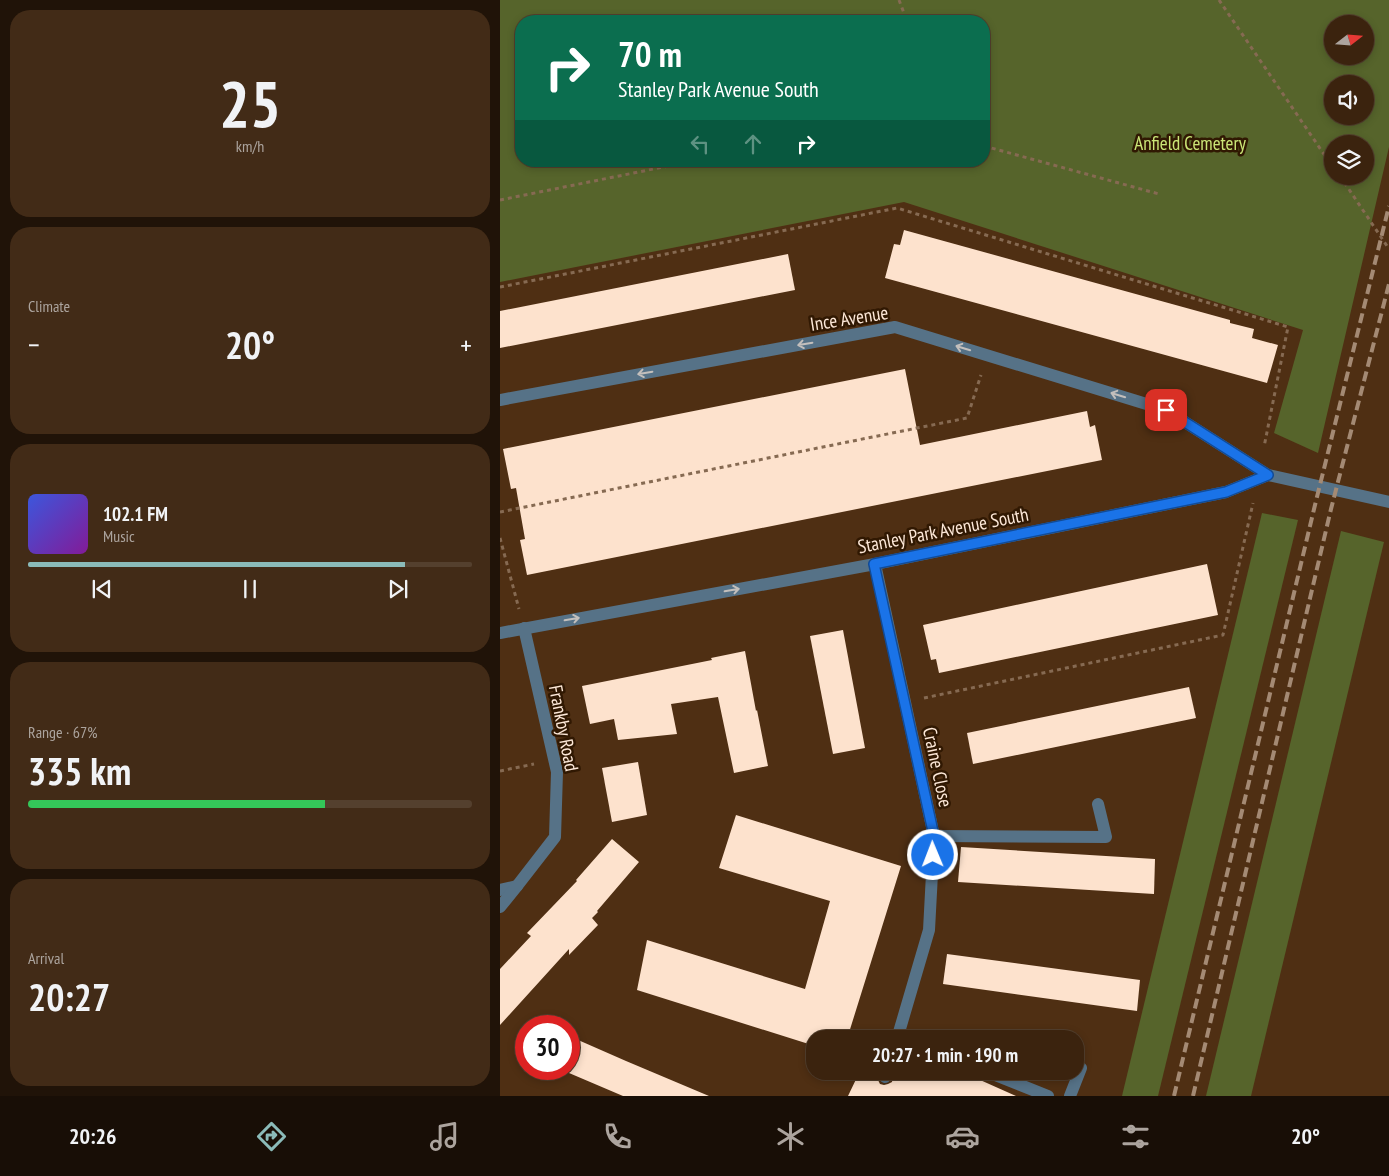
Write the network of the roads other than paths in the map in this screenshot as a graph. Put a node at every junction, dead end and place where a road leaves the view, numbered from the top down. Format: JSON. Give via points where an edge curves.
{"nodes":[{"id":1,"x":500,"y":400,"type":"edge"},
{"id":2,"x":1264,"y":472,"type":"junction"},
{"id":3,"x":1389,"y":502,"type":"edge"},
{"id":4,"x":874,"y":564,"type":"junction"},
{"id":5,"x":524,"y":628,"type":"junction"},
{"id":6,"x":500,"y":633,"type":"edge"},
{"id":7,"x":1098,"y":804,"type":"dead end"},
{"id":8,"x":934,"y":836,"type":"junction"},
{"id":9,"x":518,"y":886,"type":"junction"},
{"id":10,"x":500,"y":890,"type":"edge"},
{"id":11,"x":500,"y":907,"type":"edge"},
{"id":12,"x":901,"y":1030,"type":"edge"},
{"id":13,"x":1008,"y":1080,"type":"edge"},
{"id":14,"x":1076,"y":1080,"type":"edge"},
{"id":15,"x":1048,"y":1096,"type":"edge"},
{"id":16,"x":1070,"y":1096,"type":"edge"}],
"edges":[{"from":2,"to":1,"type":"street","name":"Ince Avenue","one_way":true,"via":[[1166,410],[895,327]]},
{"from":2,"to":3,"type":"street"},
{"from":2,"to":4,"type":"street","name":"Stanley Park Avenue South","via":[[1226,492]]},
{"from":5,"to":4,"type":"street","name":"Stanley Park Avenue South","one_way":true},
{"from":4,"to":8,"type":"street","name":"Craine Close"},
{"from":5,"to":6,"type":"street","name":"Stanley Park Avenue South"},
{"from":5,"to":9,"type":"street","name":"Frankby Road","via":[[556,772],[555,837]]},
{"from":7,"to":8,"type":"street","via":[[1106,837]]},
{"from":8,"to":12,"type":"street","name":"Craine Close","via":[[929,930]]},
{"from":9,"to":10,"type":"street"},
{"from":9,"to":11,"type":"street","name":"Frankby Road"},
{"from":13,"to":15,"type":"street"},
{"from":14,"to":16,"type":"street"}]}
